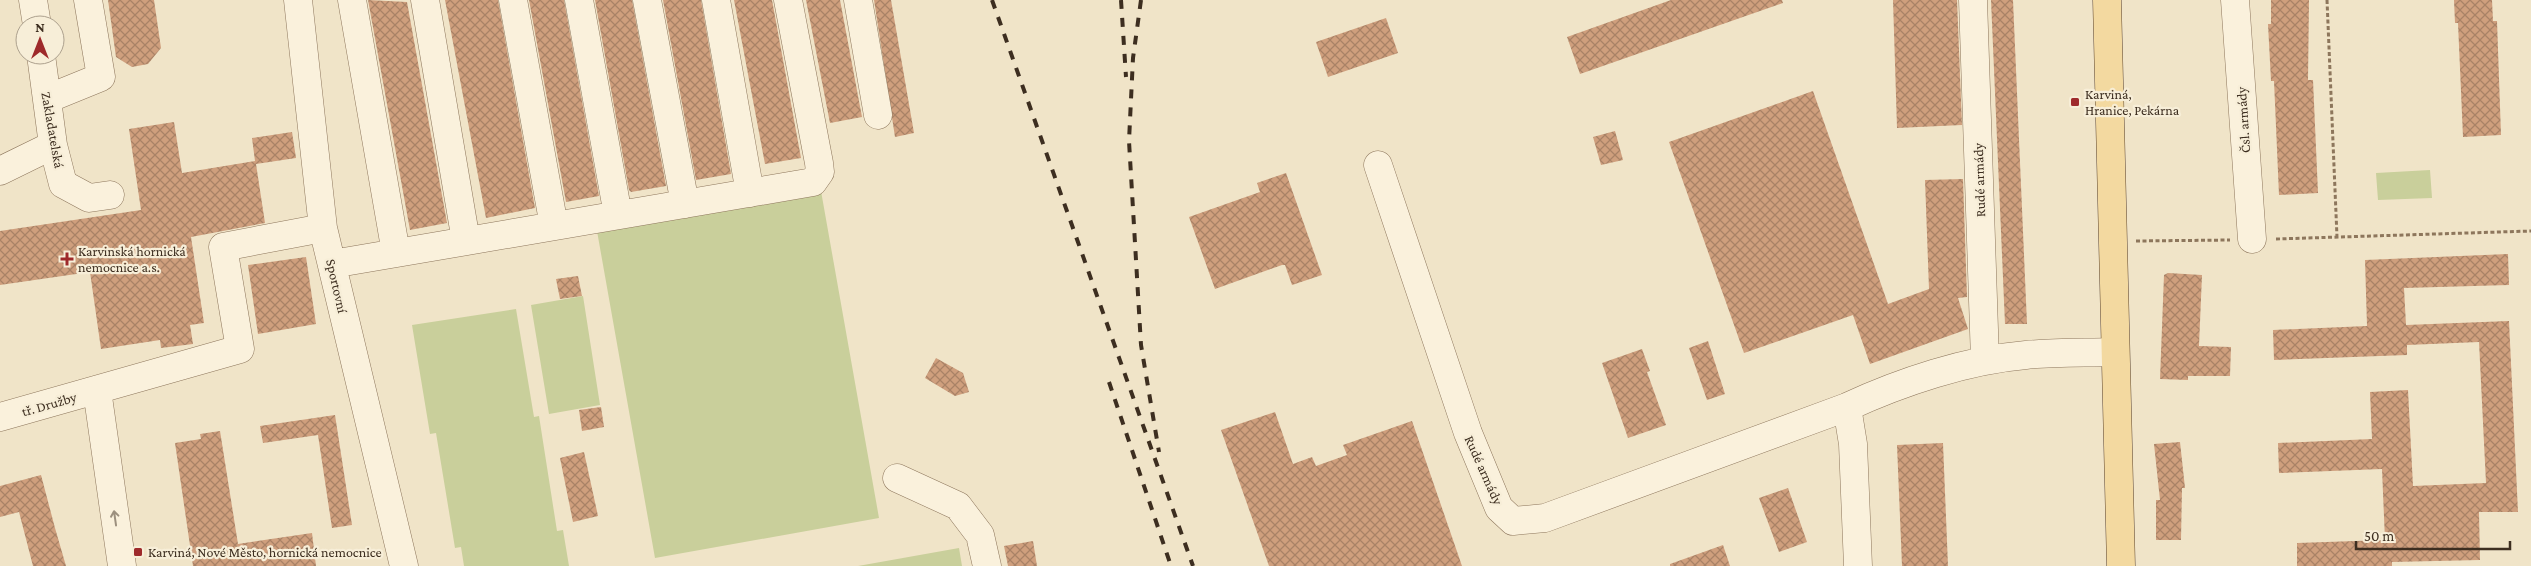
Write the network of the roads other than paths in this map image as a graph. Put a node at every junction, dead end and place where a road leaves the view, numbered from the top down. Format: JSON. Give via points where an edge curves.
{"nodes":[{"id":1,"x":33,"y":0,"type":"edge"},
{"id":2,"x":88,"y":0,"type":"edge"},
{"id":3,"x":298,"y":0,"type":"edge"},
{"id":4,"x":352,"y":0,"type":"edge"},
{"id":5,"x":425,"y":0,"type":"edge"},
{"id":6,"x":513,"y":0,"type":"edge"},
{"id":7,"x":579,"y":0,"type":"edge"},
{"id":8,"x":647,"y":0,"type":"edge"},
{"id":9,"x":716,"y":0,"type":"edge"},
{"id":10,"x":788,"y":0,"type":"edge"},
{"id":11,"x":858,"y":0,"type":"edge"},
{"id":12,"x":1973,"y":0,"type":"edge"},
{"id":13,"x":2107,"y":0,"type":"edge"},
{"id":14,"x":2235,"y":0,"type":"edge"},
{"id":15,"x":35,"y":15,"type":"edge"},
{"id":16,"x":42,"y":65,"type":"edge"},
{"id":17,"x":47,"y":99,"type":"junction"},
{"id":18,"x":878,"y":115,"type":"dead end"},
{"id":19,"x":53,"y":145,"type":"junction"},
{"id":20,"x":1378,"y":166,"type":"dead end"},
{"id":21,"x":0,"y":171,"type":"edge"},
{"id":22,"x":750,"y":192,"type":"junction"},
{"id":23,"x":110,"y":194,"type":"dead end"},
{"id":24,"x":685,"y":204,"type":"junction"},
{"id":25,"x":618,"y":216,"type":"junction"},
{"id":26,"x":554,"y":226,"type":"junction"},
{"id":27,"x":323,"y":228,"type":"junction"},
{"id":28,"x":2252,"y":239,"type":"road end"},
{"id":29,"x":466,"y":242,"type":"junction"},
{"id":30,"x":396,"y":254,"type":"junction"},
{"id":31,"x":332,"y":264,"type":"junction"},
{"id":32,"x":2114,"y":352,"type":"junction"},
{"id":33,"x":1985,"y":360,"type":"junction"},
{"id":34,"x":98,"y":390,"type":"junction"},
{"id":35,"x":1847,"y":406,"type":"junction"},
{"id":36,"x":0,"y":417,"type":"edge"},
{"id":37,"x":897,"y":478,"type":"dead end"},
{"id":38,"x":122,"y":566,"type":"edge"},
{"id":39,"x":404,"y":566,"type":"edge"},
{"id":40,"x":987,"y":566,"type":"edge"},
{"id":41,"x":1858,"y":566,"type":"edge"},
{"id":42,"x":2121,"y":566,"type":"edge"}],
"edges":[{"from":1,"to":15,"type":"street"},
{"from":2,"to":17,"type":"street","via":[[101,77]]},
{"from":3,"to":27,"type":"street","name":"Sportovní"},
{"from":4,"to":30,"type":"street"},
{"from":5,"to":29,"type":"street"},
{"from":6,"to":26,"type":"street"},
{"from":7,"to":25,"type":"street"},
{"from":8,"to":24,"type":"street"},
{"from":9,"to":22,"type":"street"},
{"from":10,"to":22,"type":"street","via":[[820,172],[813,182]]},
{"from":11,"to":18,"type":"street"},
{"from":12,"to":33,"type":"street","name":"Rudé armády"},
{"from":13,"to":32,"type":"main road"},
{"from":14,"to":28,"type":"street","name":"Čsl. armády"},
{"from":16,"to":17,"type":"street","name":"Zakladatelská"},
{"from":17,"to":19,"type":"street","name":"Zakladatelská"},
{"from":19,"to":21,"type":"street"},
{"from":19,"to":23,"type":"street","name":"Zakladatelská","via":[[63,184],[89,198]]},
{"from":20,"to":35,"type":"street","name":"Rudé armády","via":[[1468,433],[1499,508],[1513,520],[1545,518]]},
{"from":22,"to":24,"type":"street"},
{"from":24,"to":25,"type":"street"},
{"from":25,"to":26,"type":"street"},
{"from":26,"to":29,"type":"street"},
{"from":27,"to":31,"type":"street","name":"Sportovní"},
{"from":27,"to":34,"type":"street","name":"tř. Družby","via":[[223,247],[240,349]]},
{"from":29,"to":30,"type":"street"},
{"from":30,"to":31,"type":"street"},
{"from":31,"to":39,"type":"street","name":"Sportovní"},
{"from":32,"to":33,"type":"street","name":"Rudé armády","via":[[2027,354]]},
{"from":32,"to":42,"type":"main road"},
{"from":33,"to":35,"type":"street","name":"Rudé armády","via":[[1884,390]]},
{"from":34,"to":36,"type":"street","name":"tř. Družby"},
{"from":38,"to":34,"type":"street","one_way":true},
{"from":35,"to":41,"type":"street","via":[[1853,444]]},
{"from":37,"to":40,"type":"street","via":[[958,506],[980,535]]}]}
